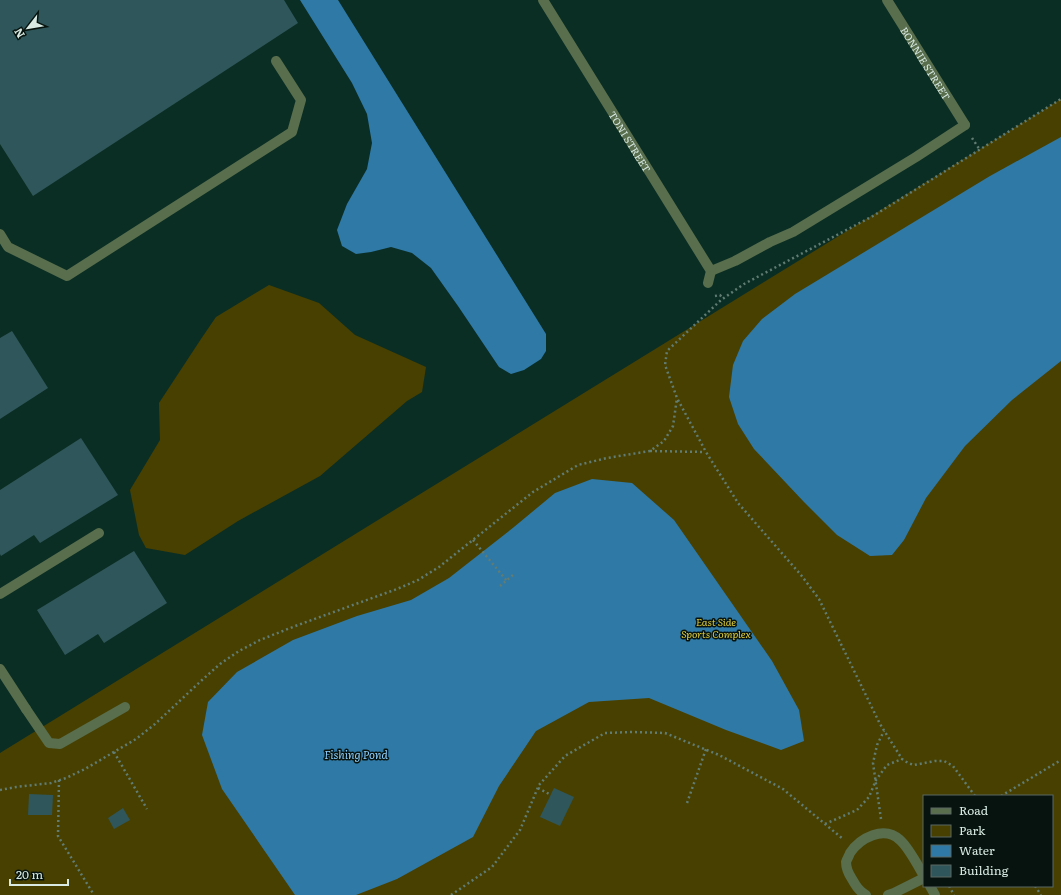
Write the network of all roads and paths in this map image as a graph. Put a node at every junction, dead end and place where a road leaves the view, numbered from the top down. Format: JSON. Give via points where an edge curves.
{"nodes":[{"id":1,"x":543,"y":0,"type":"edge"},
{"id":2,"x":886,"y":0,"type":"edge"},
{"id":3,"x":276,"y":61,"type":"dead end"},
{"id":4,"x":1061,"y":99,"type":"edge"},
{"id":5,"x":0,"y":234,"type":"edge"},
{"id":6,"x":711,"y":272,"type":"junction"},
{"id":7,"x":708,"y":283,"type":"dead end"},
{"id":8,"x":677,"y":398,"type":"junction"},
{"id":9,"x":650,"y":450,"type":"junction"},
{"id":10,"x":706,"y":452,"type":"junction"},
{"id":11,"x":99,"y":533,"type":"dead end"},
{"id":12,"x":473,"y":540,"type":"junction"},
{"id":13,"x":513,"y":575,"type":"dead end"},
{"id":14,"x":506,"y":581,"type":"junction"},
{"id":15,"x":500,"y":586,"type":"dead end"},
{"id":16,"x":0,"y":594,"type":"edge"},
{"id":17,"x":0,"y":669,"type":"edge"},
{"id":18,"x":125,"y":707,"type":"dead end"},
{"id":19,"x":884,"y":731,"type":"junction"},
{"id":20,"x":706,"y":750,"type":"junction"},
{"id":21,"x":114,"y":752,"type":"junction"},
{"id":22,"x":902,"y":759,"type":"junction"},
{"id":23,"x":1061,"y":760,"type":"edge"},
{"id":24,"x":59,"y":780,"type":"junction"},
{"id":25,"x":876,"y":780,"type":"junction"},
{"id":26,"x":538,"y":788,"type":"junction"},
{"id":27,"x":0,"y":790,"type":"edge"},
{"id":28,"x":551,"y":795,"type":"dead end"},
{"id":29,"x":974,"y":795,"type":"edge"},
{"id":30,"x":1003,"y":795,"type":"edge"},
{"id":31,"x":687,"y":803,"type":"dead end"},
{"id":32,"x":147,"y":809,"type":"dead end"},
{"id":33,"x":825,"y":824,"type":"junction"},
{"id":34,"x":884,"y":833,"type":"junction"},
{"id":35,"x":854,"y":848,"type":"junction"},
{"id":36,"x":923,"y":875,"type":"edge"},
{"id":37,"x":923,"y":878,"type":"edge"},
{"id":38,"x":94,"y":895,"type":"edge"},
{"id":39,"x":451,"y":895,"type":"edge"},
{"id":40,"x":866,"y":895,"type":"edge"},
{"id":41,"x":888,"y":895,"type":"edge"}],
"edges":[{"from":1,"to":6,"type":"street","name":"TONI STREET"},
{"from":2,"to":6,"type":"street","name":"BONNIE STREET","via":[[964,126],[793,232]]},
{"from":3,"to":5,"type":"street","via":[[301,100],[292,132],[67,276],[8,247]]},
{"from":4,"to":8,"type":"path","via":[[873,216],[744,284],[721,300],[667,350],[665,365]]},
{"from":6,"to":7,"type":"street"},
{"from":8,"to":9,"type":"path","via":[[673,426],[664,442]]},
{"from":8,"to":10,"type":"path"},
{"from":9,"to":10,"type":"path"},
{"from":9,"to":12,"type":"path","via":[[578,465],[533,492]]},
{"from":10,"to":19,"type":"path","via":[[738,502],[819,599]]},
{"from":11,"to":16,"type":"street"},
{"from":12,"to":14,"type":"path"},
{"from":12,"to":21,"type":"path","via":[[418,580],[260,640],[239,651],[220,664],[155,724]]},
{"from":13,"to":14,"type":"path"},
{"from":14,"to":15,"type":"path"},
{"from":17,"to":18,"type":"street","via":[[49,743],[60,744]]},
{"from":19,"to":22,"type":"path"},
{"from":19,"to":25,"type":"path","via":[[876,745],[873,763]]},
{"from":20,"to":26,"type":"path","via":[[665,733],[605,732],[565,756]]},
{"from":20,"to":31,"type":"path"},
{"from":20,"to":33,"type":"path","via":[[719,754],[783,790]]},
{"from":21,"to":24,"type":"path"},
{"from":21,"to":32,"type":"path"},
{"from":22,"to":25,"type":"path","via":[[887,765]]},
{"from":22,"to":29,"type":"path","via":[[914,765],[944,761],[953,766]]},
{"from":23,"to":30,"type":"path"},
{"from":24,"to":27,"type":"path"},
{"from":24,"to":38,"type":"path","via":[[58,836]]},
{"from":25,"to":33,"type":"path","via":[[857,810]]},
{"from":25,"to":34,"type":"path"},
{"from":26,"to":28,"type":"path"},
{"from":26,"to":39,"type":"path","via":[[520,830],[492,867]]},
{"from":33,"to":35,"type":"path"},
{"from":34,"to":35,"type":"street","via":[[865,838]]},
{"from":34,"to":36,"type":"street","via":[[900,839]]},
{"from":35,"to":40,"type":"street","via":[[846,860],[847,871],[859,891]]},
{"from":37,"to":41,"type":"street"}]}
